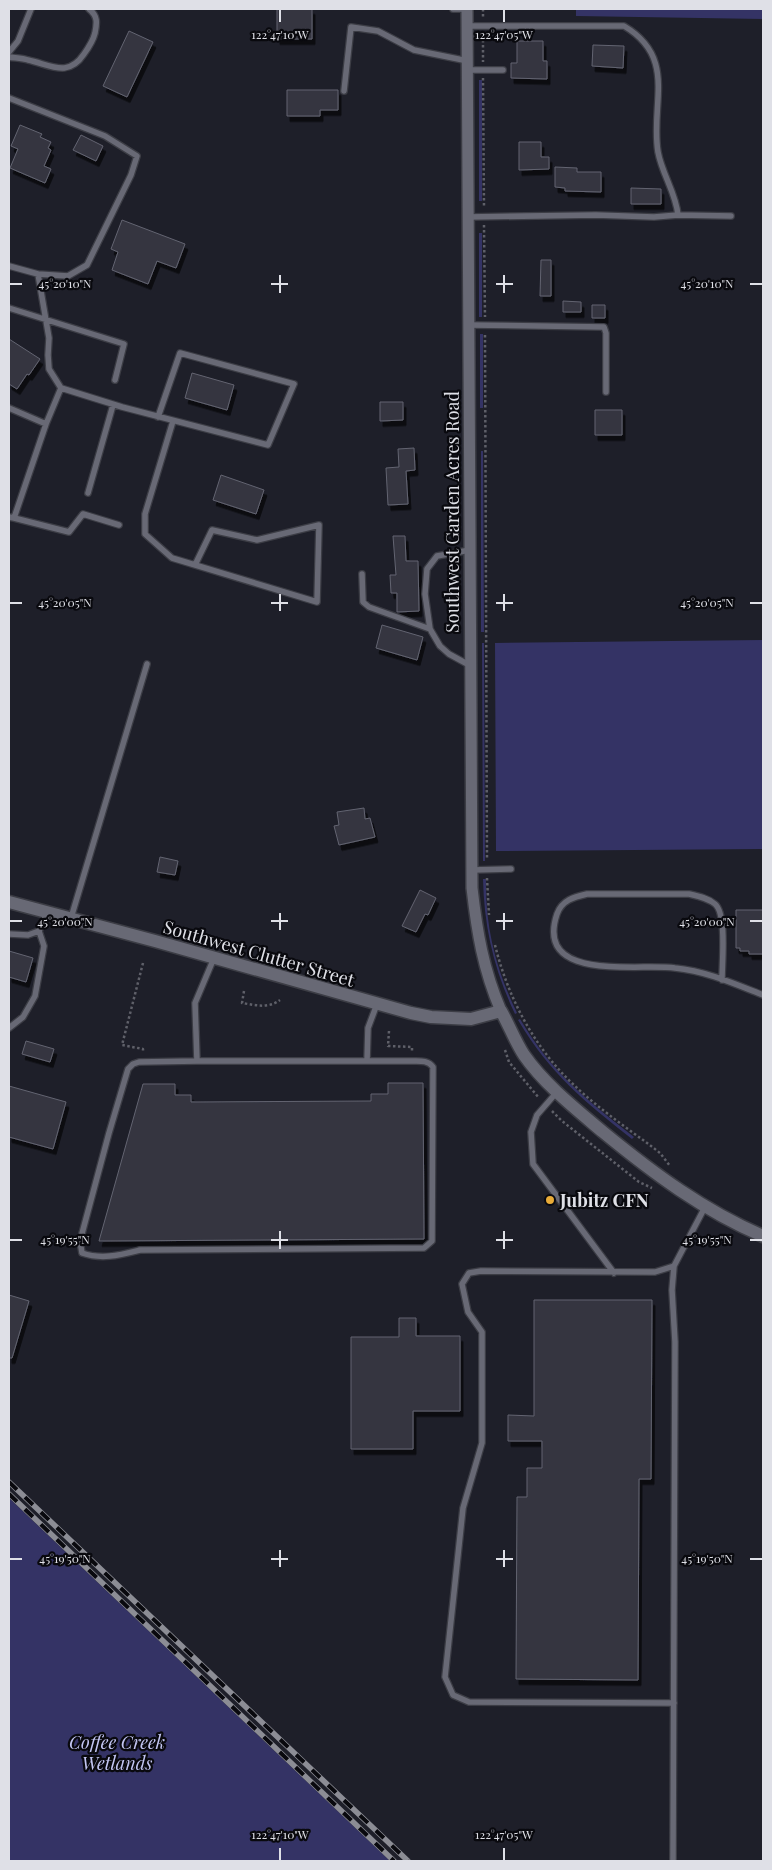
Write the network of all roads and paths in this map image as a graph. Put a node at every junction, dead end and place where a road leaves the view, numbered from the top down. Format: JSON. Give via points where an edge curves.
{"nodes":[{"id":1,"x":31,"y":9,"type":"edge"},
{"id":2,"x":89,"y":9,"type":"edge"},
{"id":3,"x":454,"y":9,"type":"edge"},
{"id":4,"x":468,"y":9,"type":"edge"},
{"id":5,"x":483,"y":9,"type":"edge"},
{"id":6,"x":468,"y":26,"type":"junction"},
{"id":7,"x":483,"y":26,"type":"junction"},
{"id":8,"x":9,"y":52,"type":"edge"},
{"id":9,"x":9,"y":57,"type":"edge"},
{"id":10,"x":468,"y":65,"type":"junction"},
{"id":11,"x":483,"y":70,"type":"junction"},
{"id":12,"x":503,"y":70,"type":"dead end"},
{"id":13,"x":344,"y":91,"type":"dead end"},
{"id":14,"x":9,"y":98,"type":"edge"},
{"id":15,"x":678,"y":215,"type":"junction"},
{"id":16,"x":484,"y":216,"type":"junction"},
{"id":17,"x":731,"y":216,"type":"dead end"},
{"id":18,"x":468,"y":217,"type":"junction"},
{"id":19,"x":9,"y":266,"type":"edge"},
{"id":20,"x":38,"y":274,"type":"junction"},
{"id":21,"x":9,"y":308,"type":"edge"},
{"id":22,"x":46,"y":319,"type":"junction"},
{"id":23,"x":469,"y":325,"type":"junction"},
{"id":24,"x":485,"y":325,"type":"junction"},
{"id":25,"x":115,"y":380,"type":"dead end"},
{"id":26,"x":62,"y":388,"type":"junction"},
{"id":27,"x":606,"y":392,"type":"dead end"},
{"id":28,"x":113,"y":405,"type":"junction"},
{"id":29,"x":9,"y":408,"type":"edge"},
{"id":30,"x":158,"y":417,"type":"junction"},
{"id":31,"x":173,"y":421,"type":"junction"},
{"id":32,"x":46,"y":424,"type":"junction"},
{"id":33,"x":88,"y":494,"type":"dead end"},
{"id":34,"x":11,"y":517,"type":"edge"},
{"id":35,"x":119,"y":525,"type":"dead end"},
{"id":36,"x":470,"y":550,"type":"junction"},
{"id":37,"x":195,"y":565,"type":"junction"},
{"id":38,"x":362,"y":574,"type":"dead end"},
{"id":39,"x":430,"y":629,"type":"junction"},
{"id":40,"x":147,"y":664,"type":"dead end"},
{"id":41,"x":471,"y":666,"type":"junction"},
{"id":42,"x":472,"y":870,"type":"junction"},
{"id":43,"x":487,"y":870,"type":"junction"},
{"id":44,"x":512,"y":870,"type":"dead end"},
{"id":45,"x":9,"y":902,"type":"edge"},
{"id":46,"x":47,"y":913,"type":"junction"},
{"id":47,"x":490,"y":916,"type":"dead end"},
{"id":48,"x":70,"y":919,"type":"junction"},
{"id":49,"x":39,"y":931,"type":"junction"},
{"id":50,"x":9,"y":934,"type":"edge"},
{"id":51,"x":493,"y":940,"type":"dead end"},
{"id":52,"x":214,"y":958,"type":"junction"},
{"id":53,"x":143,"y":963,"type":"dead end"},
{"id":54,"x":722,"y":980,"type":"junction"},
{"id":55,"x":244,"y":991,"type":"dead end"},
{"id":56,"x":763,"y":995,"type":"edge"},
{"id":57,"x":280,"y":1000,"type":"dead end"},
{"id":58,"x":377,"y":1004,"type":"junction"},
{"id":59,"x":501,"y":1011,"type":"junction"},
{"id":60,"x":9,"y":1028,"type":"edge"},
{"id":61,"x":389,"y":1030,"type":"dead end"},
{"id":62,"x":144,"y":1061,"type":"junction"},
{"id":63,"x":197,"y":1061,"type":"junction"},
{"id":64,"x":367,"y":1061,"type":"junction"},
{"id":65,"x":412,"y":1061,"type":"junction"},
{"id":66,"x":557,"y":1092,"type":"junction"},
{"id":67,"x":675,"y":1172,"type":"dead end"},
{"id":68,"x":705,"y":1207,"type":"junction"},
{"id":69,"x":763,"y":1236,"type":"edge"},
{"id":70,"x":674,"y":1266,"type":"junction"},
{"id":71,"x":614,"y":1273,"type":"junction"},
{"id":72,"x":674,"y":1703,"type":"junction"},
{"id":73,"x":673,"y":1861,"type":"edge"}],
"edges":[{"from":1,"to":8,"type":"lane","via":[[18,40]]},
{"from":2,"to":9,"type":"lane","via":[[95,14],[97,24],[93,41],[79,62],[66,68],[55,68]]},
{"from":3,"to":4,"type":"lane"},
{"from":4,"to":6,"type":"street","name":"Southwest Garden Acres Road"},
{"from":5,"to":7,"type":"path"},
{"from":6,"to":7,"type":"lane"},
{"from":6,"to":10,"type":"street","name":"Southwest Garden Acres Road"},
{"from":7,"to":11,"type":"path"},
{"from":7,"to":15,"type":"lane","via":[[624,26],[639,35],[654,56],[658,76],[658,152]]},
{"from":10,"to":11,"type":"lane"},
{"from":10,"to":13,"type":"lane","via":[[414,50],[378,31],[351,28]]},
{"from":10,"to":18,"type":"street","name":"Southwest Garden Acres Road"},
{"from":11,"to":12,"type":"lane"},
{"from":11,"to":16,"type":"path"},
{"from":14,"to":20,"type":"lane","via":[[105,136],[137,156],[87,265],[68,276]]},
{"from":15,"to":16,"type":"lane"},
{"from":15,"to":17,"type":"lane"},
{"from":16,"to":18,"type":"lane"},
{"from":16,"to":24,"type":"path"},
{"from":18,"to":23,"type":"street","name":"Southwest Garden Acres Road"},
{"from":19,"to":20,"type":"lane"},
{"from":20,"to":22,"type":"lane"},
{"from":21,"to":22,"type":"lane"},
{"from":22,"to":25,"type":"lane","via":[[124,344]]},
{"from":22,"to":26,"type":"lane","via":[[50,369]]},
{"from":23,"to":24,"type":"lane"},
{"from":23,"to":36,"type":"street","name":"Southwest Garden Acres Road"},
{"from":24,"to":27,"type":"lane","via":[[604,327]]},
{"from":24,"to":43,"type":"path"},
{"from":26,"to":28,"type":"lane"},
{"from":26,"to":32,"type":"lane"},
{"from":28,"to":30,"type":"lane"},
{"from":28,"to":33,"type":"lane"},
{"from":29,"to":32,"type":"lane"},
{"from":30,"to":31,"type":"lane"},
{"from":30,"to":31,"type":"lane","via":[[180,353],[294,384],[268,446]]},
{"from":31,"to":37,"type":"lane","via":[[145,514],[145,534],[172,558]]},
{"from":32,"to":34,"type":"lane"},
{"from":34,"to":35,"type":"lane","via":[[69,532],[83,514]]},
{"from":36,"to":39,"type":"lane","via":[[437,556],[427,569],[425,594]]},
{"from":36,"to":41,"type":"street","name":"Southwest Garden Acres Road"},
{"from":37,"to":37,"type":"lane","via":[[318,602],[319,525],[257,540],[212,530]]},
{"from":38,"to":39,"type":"lane","via":[[363,602],[369,607]]},
{"from":39,"to":41,"type":"lane","via":[[440,646]]},
{"from":40,"to":48,"type":"lane"},
{"from":41,"to":42,"type":"street","name":"Southwest Garden Acres Road"},
{"from":42,"to":43,"type":"lane"},
{"from":42,"to":59,"type":"street","name":"Southwest Garden Acres Road","via":[[477,931],[485,968]]},
{"from":43,"to":44,"type":"lane"},
{"from":43,"to":47,"type":"path"},
{"from":45,"to":46,"type":"street","name":"Southwest Clutter Street"},
{"from":46,"to":48,"type":"street","name":"Southwest Clutter Street"},
{"from":46,"to":49,"type":"lane"},
{"from":48,"to":52,"type":"street","name":"Southwest Clutter Street"},
{"from":49,"to":50,"type":"lane","via":[[28,935]]},
{"from":49,"to":60,"type":"lane","via":[[44,946],[35,996],[23,1017]]},
{"from":51,"to":67,"type":"path","via":[[518,1010],[546,1054],[574,1086],[660,1153]]},
{"from":52,"to":58,"type":"street","name":"Southwest Clutter Street"},
{"from":52,"to":63,"type":"lane","via":[[195,1003]]},
{"from":53,"to":62,"type":"path","via":[[122,1045],[143,1049]]},
{"from":54,"to":54,"type":"lane","via":[[697,971],[591,966],[572,960],[560,951],[555,938],[555,920],[560,906],[571,898],[587,894],[690,894],[705,898],[716,904],[722,916]]},
{"from":54,"to":56,"type":"lane"},
{"from":55,"to":57,"type":"path","via":[[242,1002],[265,1006]]},
{"from":58,"to":59,"type":"street","name":"Southwest Clutter Street","via":[[452,1019],[471,1019]]},
{"from":58,"to":64,"type":"lane","via":[[368,1028]]},
{"from":59,"to":66,"type":"street","via":[[525,1055]]},
{"from":61,"to":65,"type":"path","via":[[388,1046],[412,1047]]},
{"from":62,"to":63,"type":"lane"},
{"from":62,"to":65,"type":"lane","via":[[128,1069],[108,1133],[80,1241],[82,1253],[89,1256],[112,1256],[140,1250],[424,1248],[429,1245],[432,1241],[432,1067],[425,1061]]},
{"from":63,"to":64,"type":"lane"},
{"from":64,"to":65,"type":"lane"},
{"from":66,"to":68,"type":"street","via":[[666,1181]]},
{"from":66,"to":71,"type":"lane","via":[[537,1115],[531,1132],[533,1164]]},
{"from":68,"to":69,"type":"street"},
{"from":68,"to":70,"type":"lane"},
{"from":70,"to":71,"type":"lane","via":[[655,1272]]},
{"from":70,"to":72,"type":"lane"},
{"from":71,"to":72,"type":"lane","via":[[481,1270],[469,1273],[462,1284],[468,1312],[482,1332],[482,1443],[463,1508],[445,1677],[453,1695],[469,1702]]},
{"from":72,"to":73,"type":"lane"}]}
